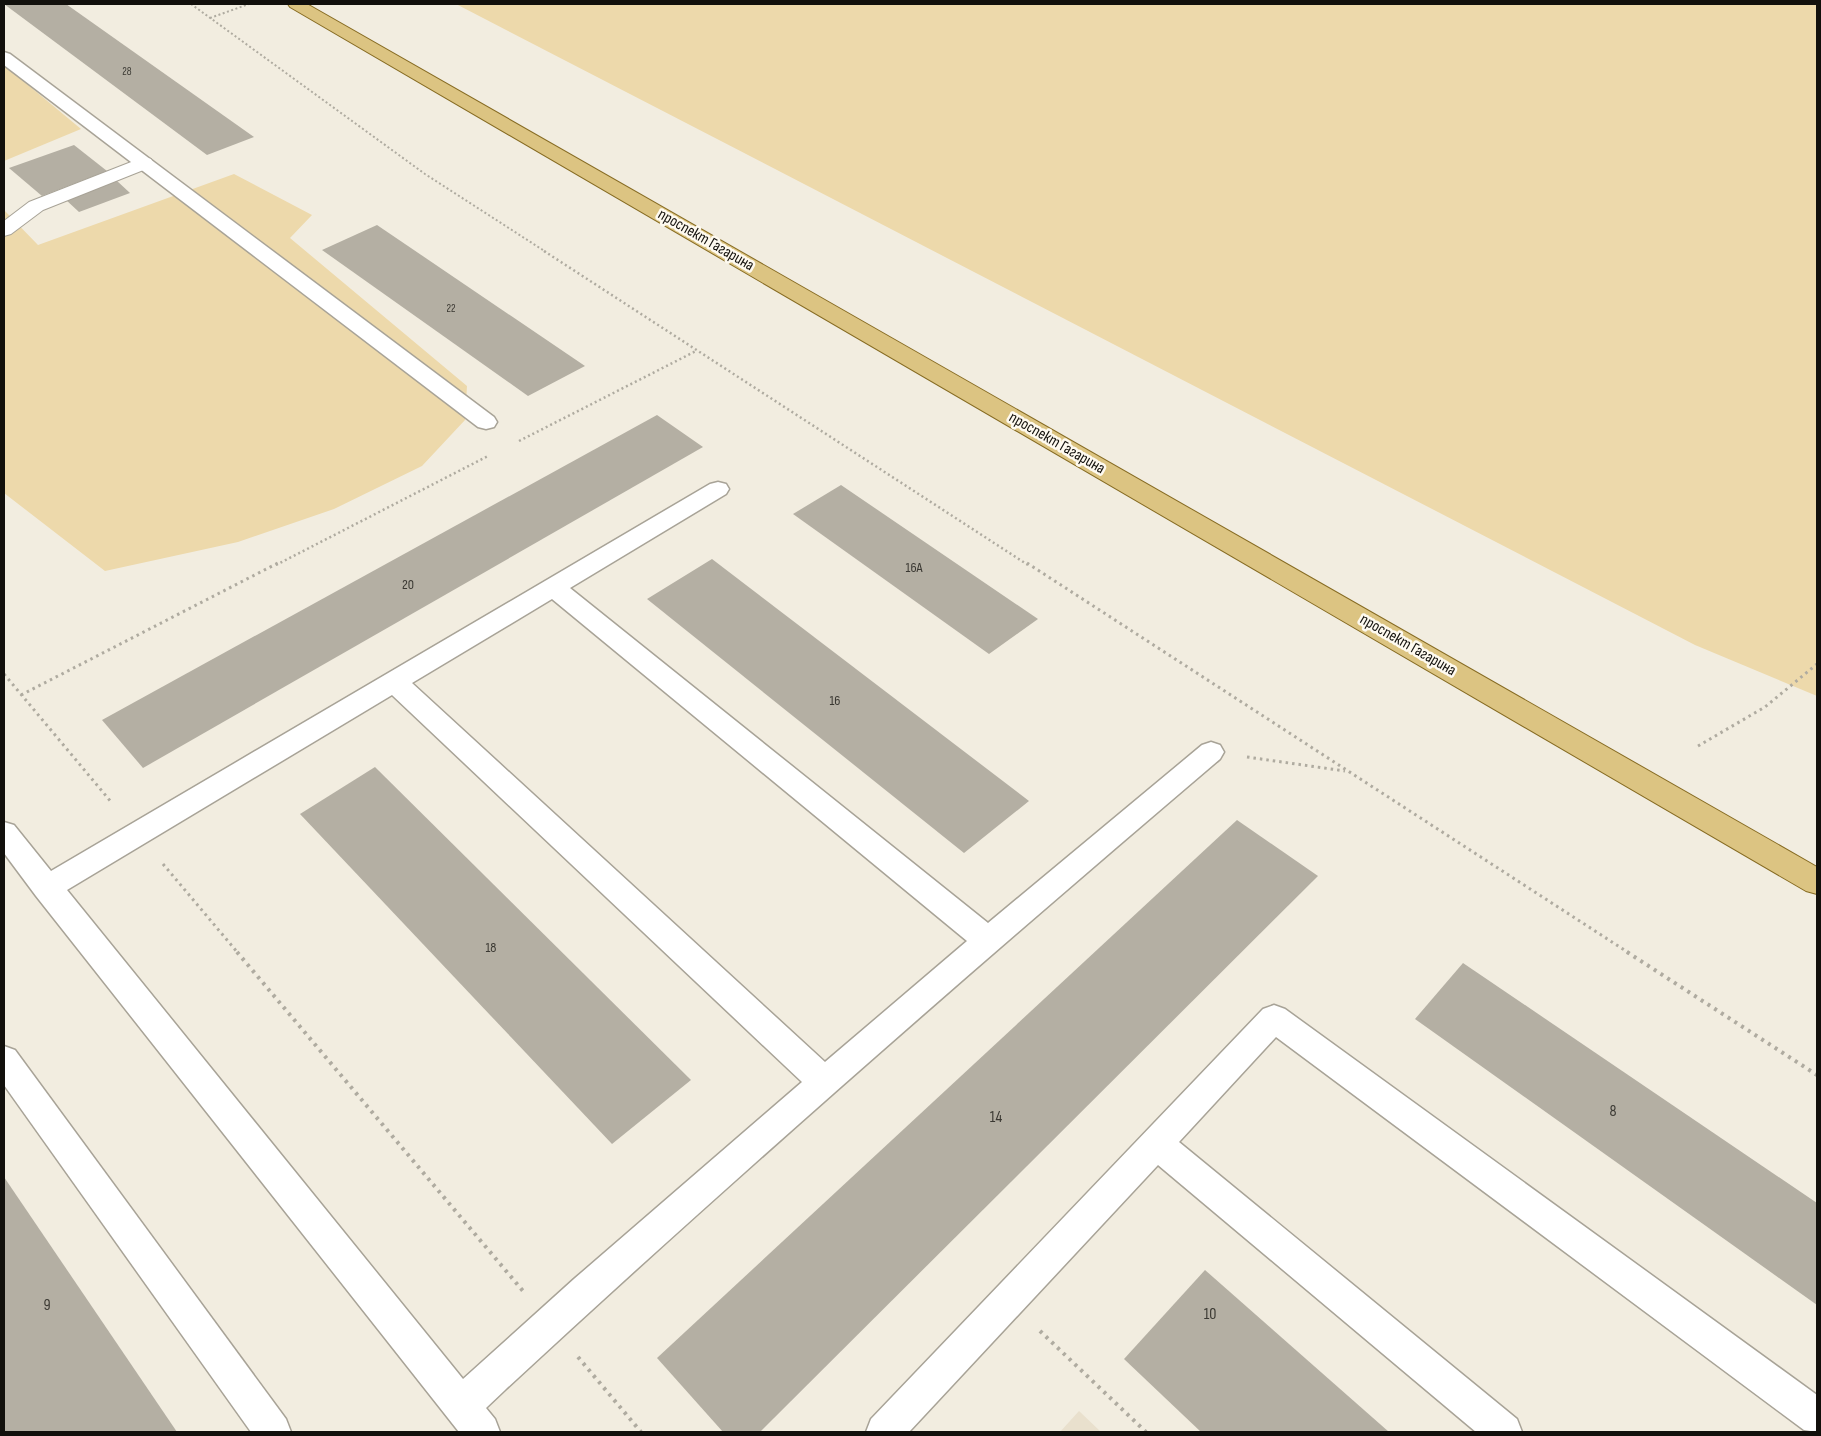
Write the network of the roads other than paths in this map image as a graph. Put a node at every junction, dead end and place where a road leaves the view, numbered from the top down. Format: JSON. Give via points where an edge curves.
{"nodes":[{"id":1,"x":296,"y":4,"type":"edge"},
{"id":2,"x":4,"y":57,"type":"edge"},
{"id":3,"x":144,"y":163,"type":"junction"},
{"id":4,"x":4,"y":230,"type":"edge"},
{"id":5,"x":486,"y":422,"type":"dead end"},
{"id":6,"x":718,"y":489,"type":"dead end"},
{"id":7,"x":554,"y":588,"type":"junction"},
{"id":8,"x":394,"y":681,"type":"junction"},
{"id":9,"x":1211,"y":752,"type":"road end"},
{"id":10,"x":7,"y":843,"type":"edge"},
{"id":11,"x":1817,"y":882,"type":"edge"},
{"id":12,"x":46,"y":888,"type":"junction"},
{"id":13,"x":987,"y":940,"type":"junction"},
{"id":14,"x":4,"y":1060,"type":"edge"},
{"id":15,"x":824,"y":1082,"type":"junction"},
{"id":16,"x":1156,"y":1143,"type":"junction"},
{"id":17,"x":461,"y":1406,"type":"junction"},
{"id":18,"x":1817,"y":1417,"type":"edge"},
{"id":19,"x":273,"y":1432,"type":"edge"},
{"id":20,"x":482,"y":1432,"type":"edge"},
{"id":21,"x":884,"y":1432,"type":"edge"},
{"id":22,"x":1504,"y":1432,"type":"edge"}],
"edges":[{"from":1,"to":11,"type":"main road","name":"проспект Гагарина"},
{"from":2,"to":3,"type":"lane"},
{"from":3,"to":4,"type":"street","via":[[36,206]]},
{"from":3,"to":5,"type":"lane"},
{"from":6,"to":7,"type":"lane"},
{"from":7,"to":8,"type":"lane"},
{"from":7,"to":13,"type":"lane"},
{"from":8,"to":12,"type":"lane"},
{"from":8,"to":15,"type":"lane"},
{"from":9,"to":13,"type":"lane"},
{"from":10,"to":12,"type":"lane"},
{"from":12,"to":17,"type":"lane"},
{"from":13,"to":15,"type":"lane"},
{"from":14,"to":19,"type":"lane"},
{"from":15,"to":17,"type":"lane","via":[[550,1323]]},
{"from":16,"to":18,"type":"lane","via":[[1274,1018]]},
{"from":16,"to":21,"type":"lane"},
{"from":16,"to":22,"type":"lane"},
{"from":17,"to":20,"type":"lane"}]}
